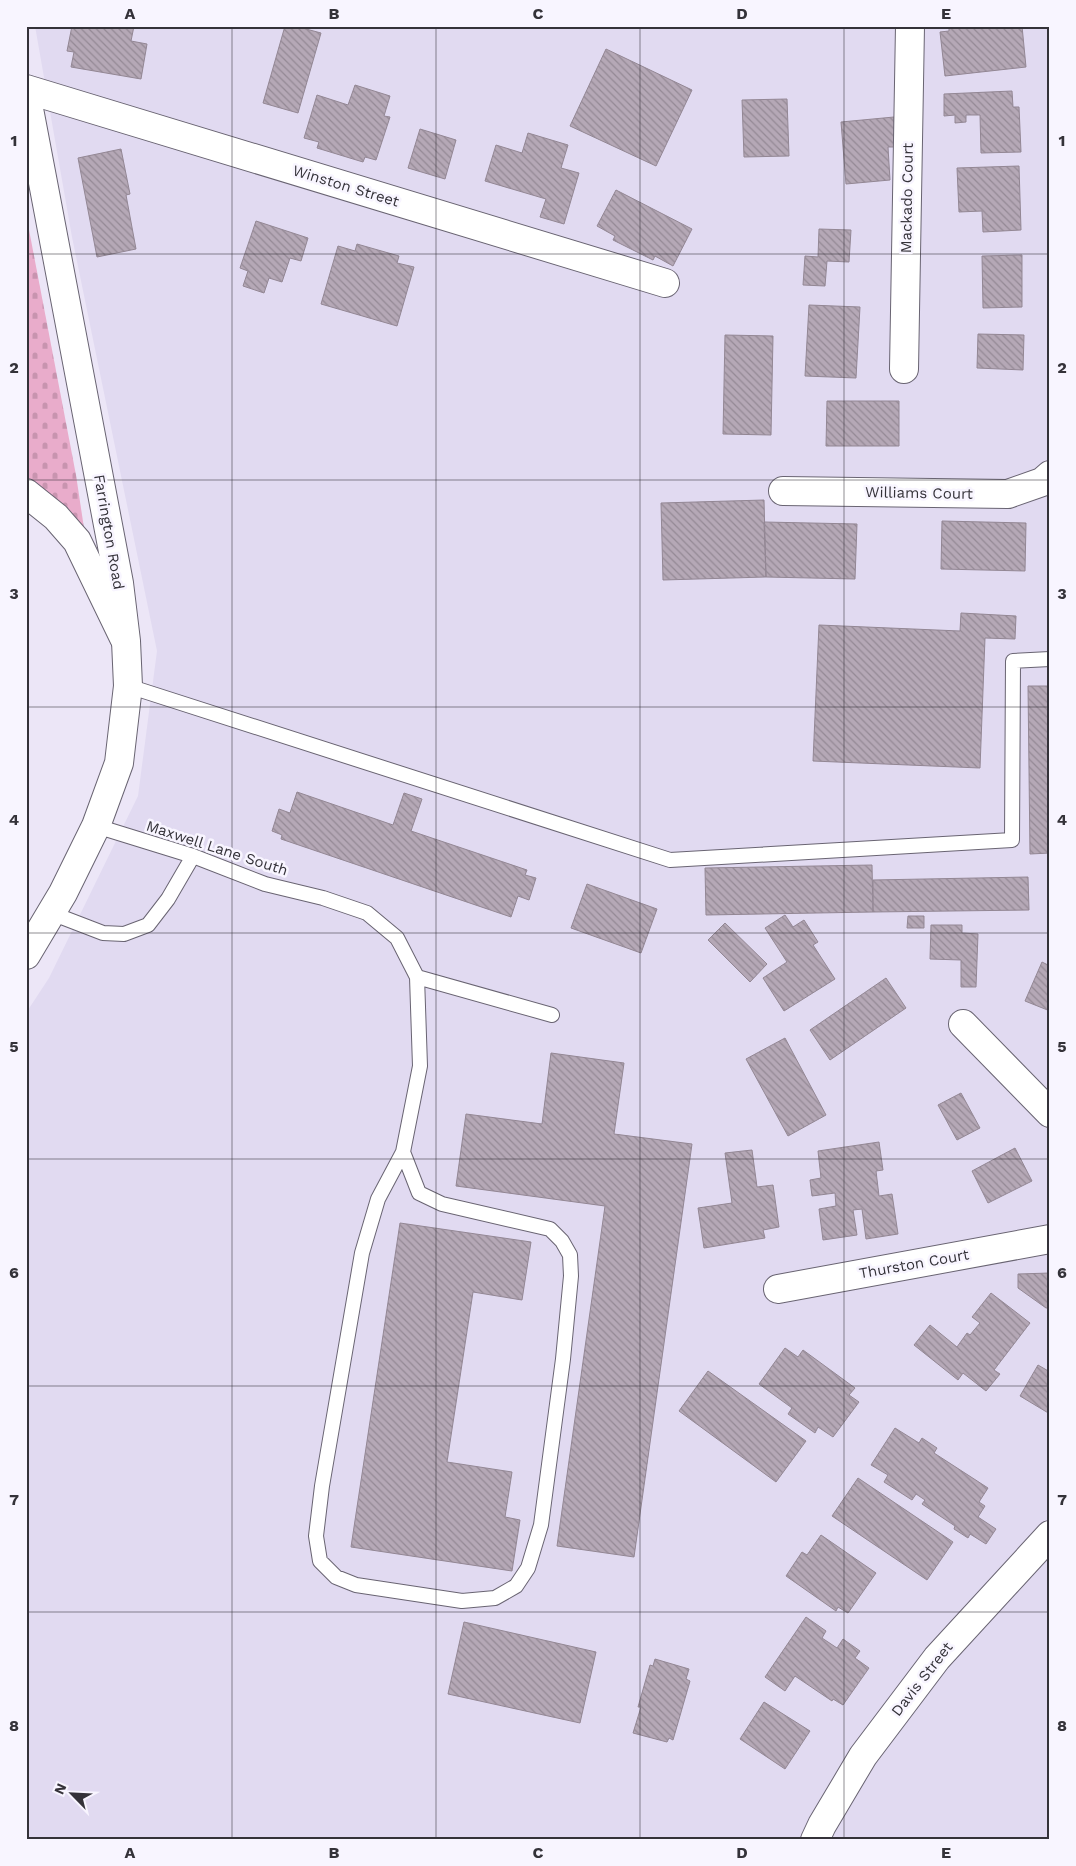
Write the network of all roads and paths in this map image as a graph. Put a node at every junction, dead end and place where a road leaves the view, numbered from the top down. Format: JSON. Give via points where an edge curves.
{"nodes":[{"id":1,"x":910,"y":26,"type":"edge"},
{"id":2,"x":26,"y":89,"type":"edge"},
{"id":3,"x":26,"y":93,"type":"edge"},
{"id":4,"x":665,"y":283,"type":"dead end"},
{"id":5,"x":904,"y":370,"type":"dead end"},
{"id":6,"x":1050,"y":475,"type":"edge"},
{"id":7,"x":783,"y":491,"type":"dead end"},
{"id":8,"x":26,"y":493,"type":"edge"},
{"id":9,"x":126,"y":641,"type":"junction"},
{"id":10,"x":1050,"y":658,"type":"edge"},
{"id":11,"x":128,"y":686,"type":"junction"},
{"id":12,"x":96,"y":826,"type":"junction"},
{"id":13,"x":193,"y":856,"type":"junction"},
{"id":14,"x":51,"y":913,"type":"junction"},
{"id":15,"x":26,"y":955,"type":"edge"},
{"id":16,"x":417,"y":977,"type":"junction"},
{"id":17,"x":552,"y":1015,"type":"dead end"},
{"id":18,"x":962,"y":1024,"type":"dead end"},
{"id":19,"x":1050,"y":1114,"type":"edge"},
{"id":20,"x":403,"y":1152,"type":"junction"},
{"id":21,"x":1050,"y":1239,"type":"edge"},
{"id":22,"x":778,"y":1289,"type":"dead end"},
{"id":23,"x":1050,"y":1535,"type":"edge"},
{"id":24,"x":815,"y":1840,"type":"edge"}],
"edges":[{"from":1,"to":5,"type":"street","name":"Mackado Court"},
{"from":2,"to":4,"type":"street","name":"Winston Street"},
{"from":3,"to":9,"type":"street","name":"Farrington Road","via":[[119,583]]},
{"from":6,"to":7,"type":"street","name":"Williams Court","via":[[1042,482],[1008,494]]},
{"from":8,"to":9,"type":"street","via":[[56,517],[77,541]]},
{"from":9,"to":11,"type":"street","name":"Farrington Road"},
{"from":10,"to":11,"type":"lane","via":[[1013,661],[1012,840],[670,860]]},
{"from":11,"to":12,"type":"street","name":"Farrington Road","via":[[119,763]]},
{"from":12,"to":13,"type":"lane","name":"Maxwell Lane South"},
{"from":12,"to":14,"type":"street","name":"Farrington Road"},
{"from":13,"to":14,"type":"lane","via":[[168,899],[148,925],[124,934],[103,933]]},
{"from":13,"to":16,"type":"lane","name":"Maxwell Lane South","via":[[265,884],[367,913],[397,938]]},
{"from":14,"to":15,"type":"street","name":"Farrington Road"},
{"from":16,"to":17,"type":"lane"},
{"from":16,"to":20,"type":"lane","name":"Maxwell Lane South","via":[[420,1066]]},
{"from":18,"to":19,"type":"street"},
{"from":20,"to":20,"type":"lane","name":"Maxwell Lane South","via":[[419,1193],[442,1204],[550,1229],[562,1240],[570,1255],[565,1341],[541,1525],[528,1568],[516,1586],[495,1598],[462,1601],[356,1585],[336,1577],[320,1560],[316,1536],[322,1486],[362,1253],[378,1199]]},
{"from":21,"to":22,"type":"street","name":"Thurston Court"},
{"from":23,"to":24,"type":"street","name":"Davis Street","via":[[937,1658],[863,1756]]}]}
